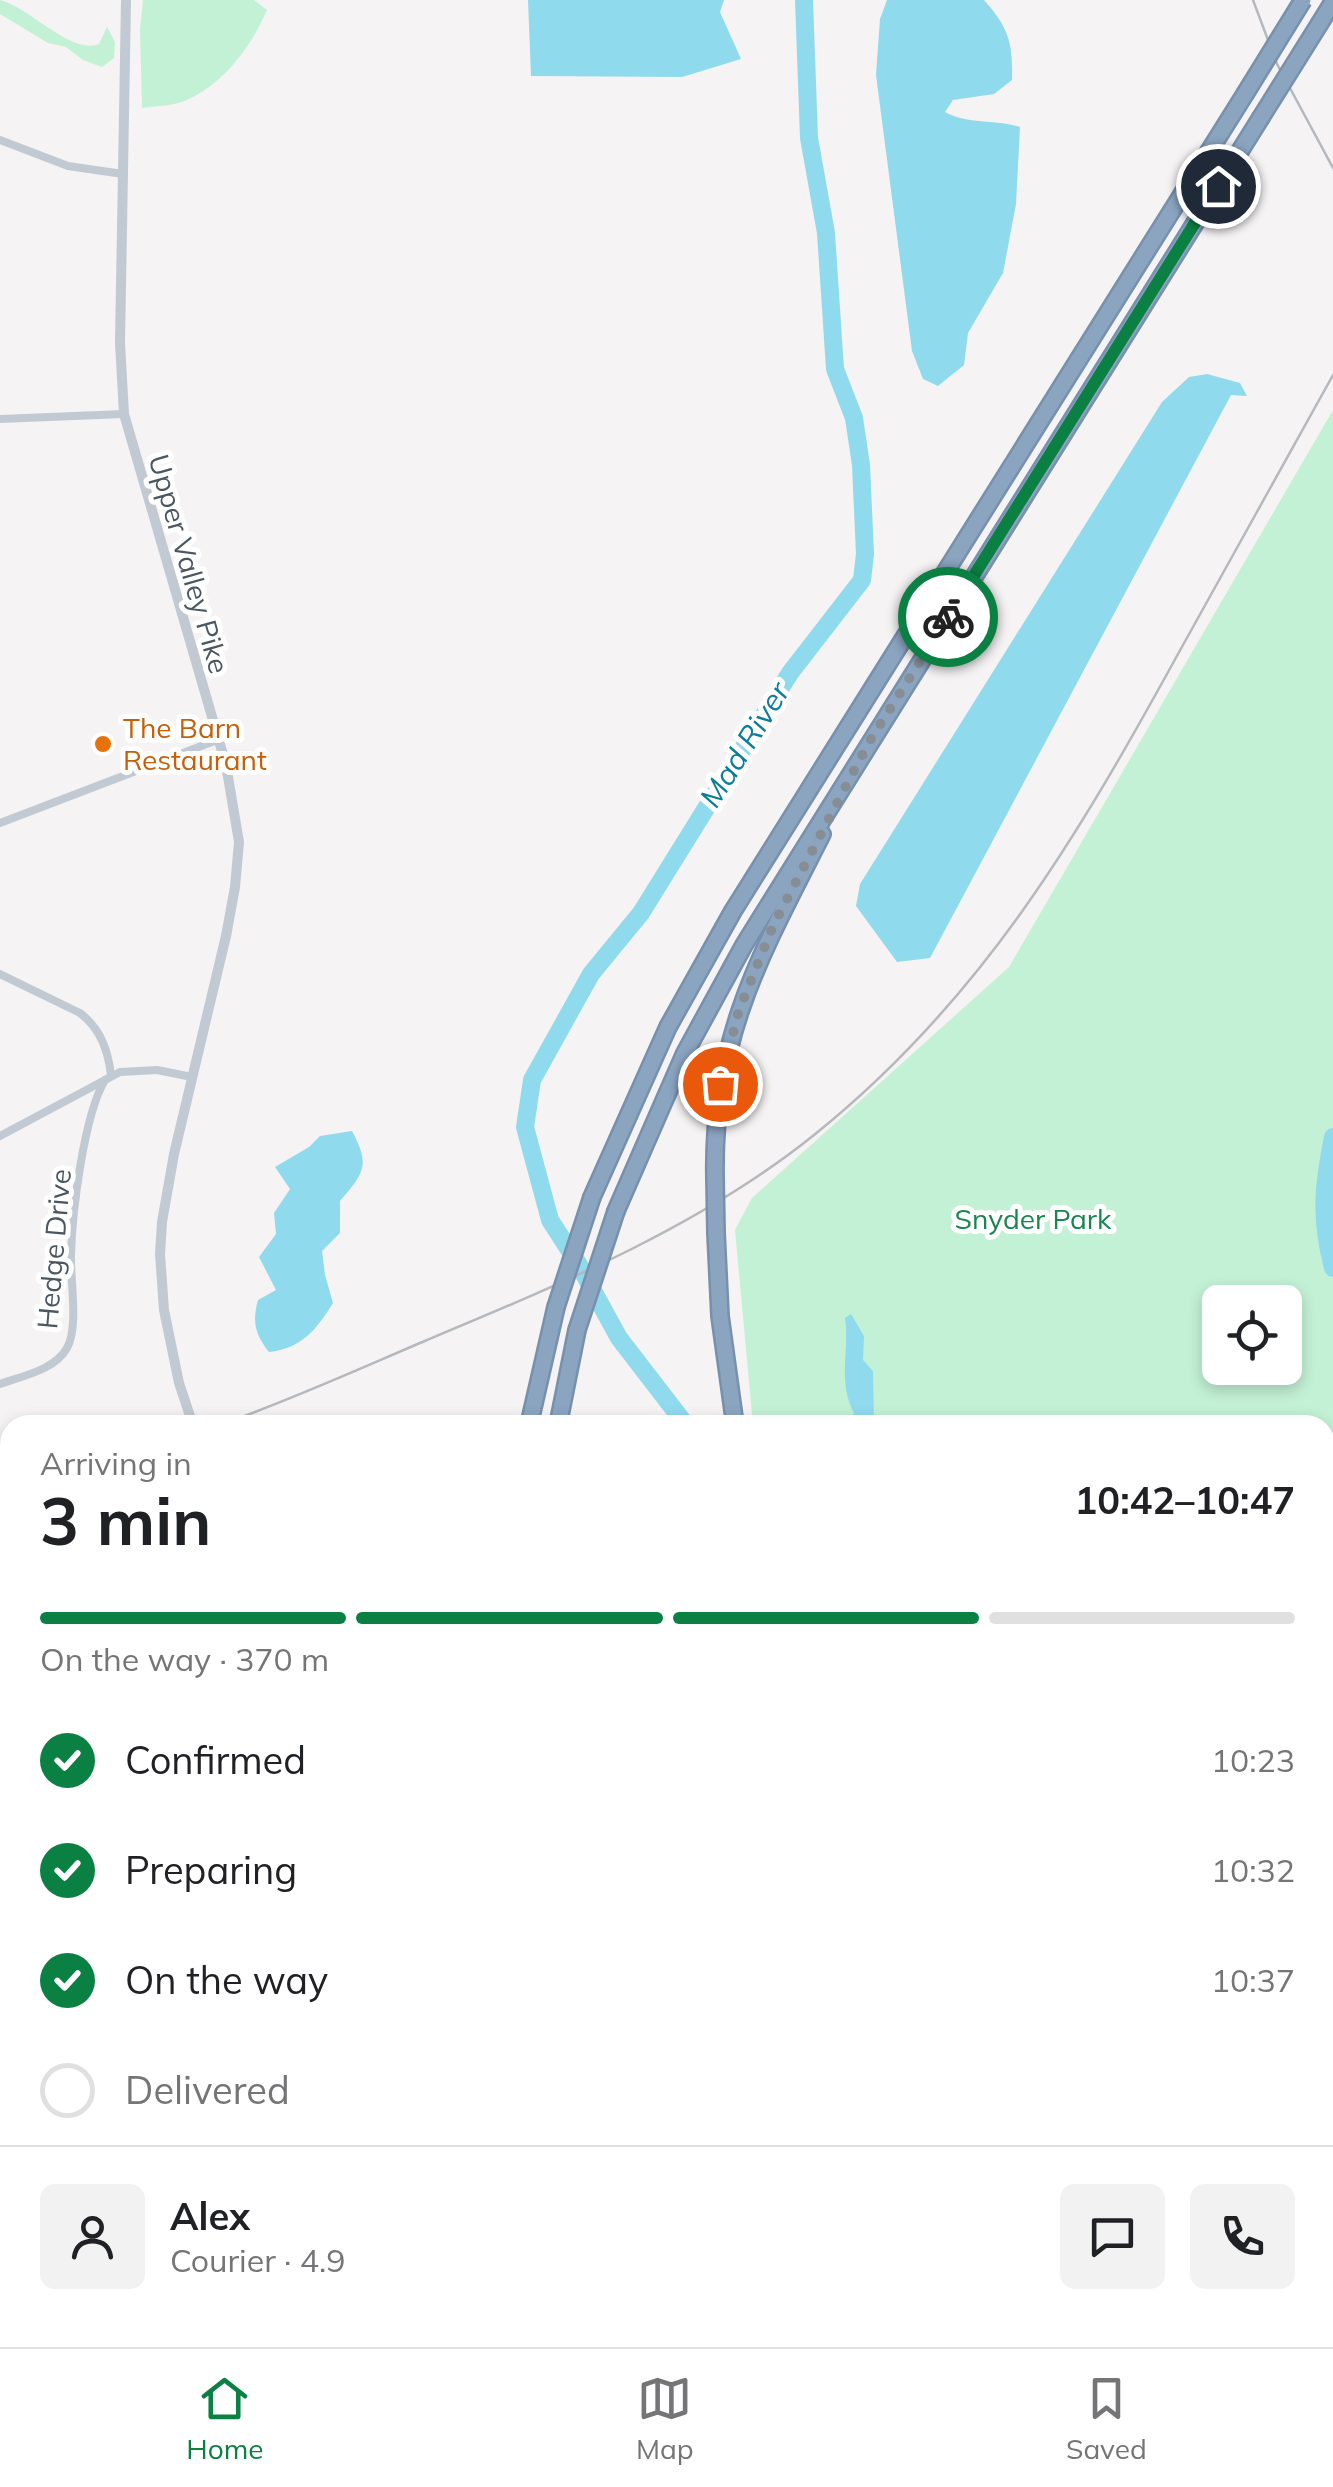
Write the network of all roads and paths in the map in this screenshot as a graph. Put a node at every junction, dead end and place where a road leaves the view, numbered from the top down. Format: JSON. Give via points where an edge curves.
{"nodes":[{"id":1,"x":126,"y":0,"type":"edge"},
{"id":2,"x":1304,"y":0,"type":"edge"},
{"id":3,"x":1333,"y":2,"type":"edge"},
{"id":4,"x":0,"y":140,"type":"edge"},
{"id":5,"x":123,"y":174,"type":"junction"},
{"id":6,"x":124,"y":414,"type":"junction"},
{"id":7,"x":0,"y":419,"type":"edge"},
{"id":8,"x":217,"y":740,"type":"junction"},
{"id":9,"x":869,"y":742,"type":"junction"},
{"id":10,"x":0,"y":823,"type":"edge"},
{"id":11,"x":0,"y":974,"type":"edge"},
{"id":12,"x":192,"y":1077,"type":"junction"},
{"id":13,"x":108,"y":1078,"type":"junction"},
{"id":14,"x":0,"y":1136,"type":"edge"},
{"id":15,"x":0,"y":1384,"type":"edge"},
{"id":16,"x":190,"y":1415,"type":"edge"},
{"id":17,"x":531,"y":1415,"type":"edge"},
{"id":18,"x":560,"y":1415,"type":"edge"},
{"id":19,"x":734,"y":1415,"type":"edge"}],
"edges":[{"from":1,"to":5,"type":"street","name":"Upper Valley Pike"},
{"from":2,"to":17,"type":"highway","bridge":true,"via":[[733,911],[668,1027],[592,1197],[556,1307]]},
{"from":3,"to":9,"type":"highway","bridge":true},
{"from":4,"to":5,"type":"street","via":[[89,172]]},
{"from":5,"to":6,"type":"street","name":"Upper Valley Pike"},
{"from":6,"to":7,"type":"street"},
{"from":6,"to":8,"type":"street","name":"Upper Valley Pike"},
{"from":8,"to":10,"type":"street"},
{"from":8,"to":12,"type":"street","name":"Upper Valley Pike","via":[[237,820],[238,865]]},
{"from":9,"to":18,"type":"highway","bridge":true,"via":[[714,997],[664,1098],[616,1211],[577,1330]]},
{"from":9,"to":19,"type":"highway","bridge":true,"via":[[773,926],[739,1010],[720,1084],[716,1232]]},
{"from":11,"to":13,"type":"street","via":[[91,1022],[108,1055]]},
{"from":12,"to":13,"type":"street","via":[[157,1070]]},
{"from":12,"to":16,"type":"street","name":"Upper Valley Pike","via":[[166,1192],[160,1254],[170,1346]]},
{"from":13,"to":14,"type":"street"},
{"from":13,"to":15,"type":"street","name":"Hedge Drive","via":[[94,1103],[73,1222],[68,1346],[40,1369]]}]}
